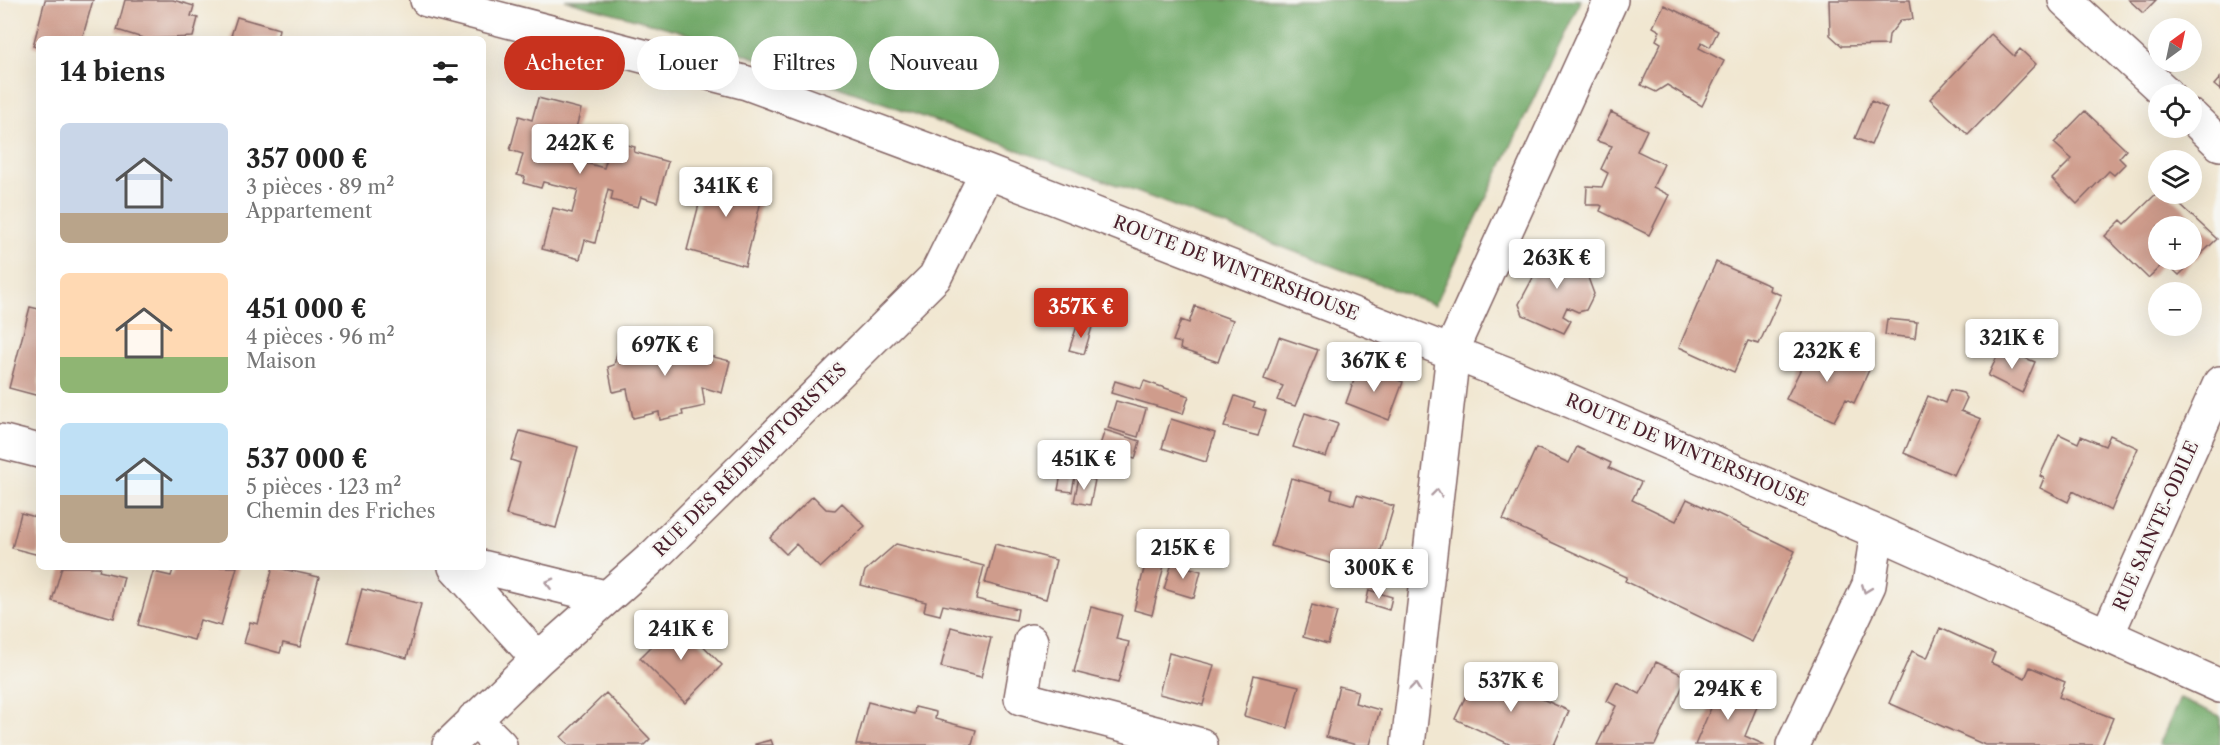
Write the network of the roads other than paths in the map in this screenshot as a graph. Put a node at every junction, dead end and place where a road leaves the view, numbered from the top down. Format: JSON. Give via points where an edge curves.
{"nodes":[{"id":1,"x":427,"y":0,"type":"edge"},
{"id":2,"x":1611,"y":0,"type":"edge"},
{"id":3,"x":2065,"y":0,"type":"edge"},
{"id":4,"x":2156,"y":84,"type":"edge"},
{"id":5,"x":2202,"y":127,"type":"edge"},
{"id":6,"x":2220,"y":144,"type":"edge"},
{"id":7,"x":987,"y":171,"type":"junction"},
{"id":8,"x":1453,"y":353,"type":"junction"},
{"id":9,"x":2220,"y":384,"type":"edge"},
{"id":10,"x":0,"y":441,"type":"edge"},
{"id":11,"x":36,"y":450,"type":"edge"},
{"id":12,"x":1877,"y":532,"type":"junction"},
{"id":13,"x":486,"y":568,"type":"edge"},
{"id":14,"x":457,"y":570,"type":"edge"},
{"id":15,"x":605,"y":597,"type":"junction"},
{"id":16,"x":2107,"y":635,"type":"junction"},
{"id":17,"x":1030,"y":641,"type":"dead end"},
{"id":18,"x":538,"y":659,"type":"junction"},
{"id":19,"x":2220,"y":686,"type":"edge"},
{"id":20,"x":474,"y":719,"type":"junction"},
{"id":21,"x":449,"y":745,"type":"edge"},
{"id":22,"x":500,"y":745,"type":"edge"},
{"id":23,"x":1201,"y":745,"type":"edge"},
{"id":24,"x":1408,"y":745,"type":"edge"},
{"id":25,"x":1793,"y":745,"type":"edge"}],
"edges":[{"from":1,"to":7,"type":"street","name":"ROUTE DE WINTERSHOUSE","via":[[747,83]]},
{"from":2,"to":8,"type":"street"},
{"from":3,"to":4,"type":"street"},
{"from":5,"to":6,"type":"street"},
{"from":7,"to":8,"type":"street","name":"ROUTE DE WINTERSHOUSE"},
{"from":7,"to":15,"type":"street","name":"RUE DES RÉDEMPTORISTES","via":[[935,277],[655,555]]},
{"from":8,"to":12,"type":"street","name":"ROUTE DE WINTERSHOUSE"},
{"from":24,"to":8,"type":"street","one_way":true},
{"from":9,"to":16,"type":"street","name":"RUE SAINTE-ODILE"},
{"from":10,"to":11,"type":"street"},
{"from":12,"to":16,"type":"street","name":"ROUTE DE WINTERSHOUSE"},
{"from":12,"to":25,"type":"street","one_way":true,"via":[[1869,585]]},
{"from":15,"to":13,"type":"street","one_way":true},
{"from":14,"to":18,"type":"street"},
{"from":15,"to":18,"type":"street","name":"RUE DES RÉDEMPTORISTES"},
{"from":16,"to":19,"type":"street","name":"ROUTE DE WINTERSHOUSE"},
{"from":17,"to":23,"type":"street","via":[[1021,698]]},
{"from":18,"to":20,"type":"street","name":"RUE DES RÉDEMPTORISTES"},
{"from":20,"to":21,"type":"street","name":"RUE DES RÉDEMPTORISTES"},
{"from":20,"to":22,"type":"street"}]}
